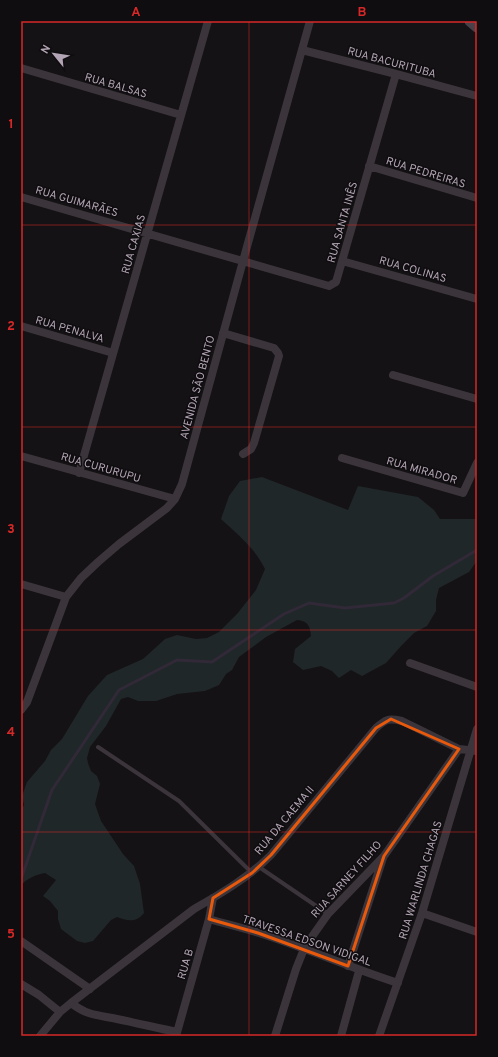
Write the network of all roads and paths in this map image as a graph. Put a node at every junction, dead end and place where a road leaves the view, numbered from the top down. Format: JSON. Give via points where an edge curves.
{"nodes":[{"id":1,"x":208,"y":21,"type":"edge"},
{"id":2,"x":310,"y":21,"type":"edge"},
{"id":3,"x":470,"y":21,"type":"edge"},
{"id":4,"x":477,"y":26,"type":"edge"},
{"id":5,"x":302,"y":50,"type":"junction"},
{"id":6,"x":21,"y":68,"type":"edge"},
{"id":7,"x":396,"y":74,"type":"junction"},
{"id":8,"x":477,"y":96,"type":"edge"},
{"id":9,"x":181,"y":115,"type":"junction"},
{"id":10,"x":369,"y":166,"type":"junction"},
{"id":11,"x":21,"y":197,"type":"edge"},
{"id":12,"x":477,"y":198,"type":"edge"},
{"id":13,"x":148,"y":233,"type":"junction"},
{"id":14,"x":243,"y":261,"type":"junction"},
{"id":15,"x":342,"y":261,"type":"junction"},
{"id":16,"x":477,"y":299,"type":"edge"},
{"id":17,"x":21,"y":326,"type":"edge"},
{"id":18,"x":223,"y":332,"type":"junction"},
{"id":19,"x":113,"y":353,"type":"junction"},
{"id":20,"x":393,"y":375,"type":"dead end"},
{"id":21,"x":477,"y":399,"type":"edge"},
{"id":22,"x":243,"y":454,"type":"dead end"},
{"id":23,"x":21,"y":456,"type":"edge"},
{"id":24,"x":342,"y":458,"type":"dead end"},
{"id":25,"x":477,"y":463,"type":"edge"},
{"id":26,"x":79,"y":473,"type":"junction"},
{"id":27,"x":175,"y":499,"type":"junction"},
{"id":28,"x":21,"y":584,"type":"edge"},
{"id":29,"x":66,"y":597,"type":"junction"},
{"id":30,"x":410,"y":663,"type":"dead end"},
{"id":31,"x":477,"y":687,"type":"edge"},
{"id":32,"x":21,"y":710,"type":"edge"},
{"id":33,"x":477,"y":729,"type":"edge"},
{"id":34,"x":98,"y":747,"type":"dead end"},
{"id":35,"x":459,"y":749,"type":"junction"},
{"id":36,"x":474,"y":751,"type":"edge"},
{"id":37,"x":384,"y":856,"type":"junction"},
{"id":38,"x":259,"y":867,"type":"junction"},
{"id":39,"x":252,"y":873,"type":"junction"},
{"id":40,"x":213,"y":898,"type":"junction"},
{"id":41,"x":422,"y":913,"type":"junction"},
{"id":42,"x":328,"y":914,"type":"junction"},
{"id":43,"x":209,"y":919,"type":"junction"},
{"id":44,"x":477,"y":932,"type":"edge"},
{"id":45,"x":21,"y":941,"type":"edge"},
{"id":46,"x":304,"y":949,"type":"junction"},
{"id":47,"x":348,"y":966,"type":"junction"},
{"id":48,"x":359,"y":971,"type":"junction"},
{"id":49,"x":398,"y":983,"type":"junction"},
{"id":50,"x":21,"y":984,"type":"edge"},
{"id":51,"x":90,"y":989,"type":"junction"},
{"id":52,"x":71,"y":1003,"type":"junction"},
{"id":53,"x":60,"y":1012,"type":"junction"},
{"id":54,"x":177,"y":1034,"type":"edge"},
{"id":55,"x":40,"y":1036,"type":"edge"},
{"id":56,"x":275,"y":1036,"type":"edge"},
{"id":57,"x":341,"y":1036,"type":"edge"},
{"id":58,"x":379,"y":1036,"type":"edge"}],
"edges":[{"from":1,"to":9,"type":"street","name":"RUA CAXIAS"},
{"from":2,"to":5,"type":"street","name":"AVENIDA SÃO BENTO"},
{"from":3,"to":4,"type":"main road"},
{"from":5,"to":7,"type":"street","name":"RUA BACURITUBA"},
{"from":5,"to":14,"type":"street","name":"AVENIDA SÃO BENTO"},
{"from":6,"to":9,"type":"street","name":"RUA BALSAS"},
{"from":7,"to":8,"type":"street","name":"RUA BACURITUBA"},
{"from":7,"to":10,"type":"street","name":"RUA SANTA INÊS"},
{"from":9,"to":13,"type":"street","name":"RUA CAXIAS"},
{"from":10,"to":12,"type":"street","name":"RUA PEDREIRAS"},
{"from":10,"to":15,"type":"street","name":"RUA SANTA INÊS"},
{"from":11,"to":13,"type":"street","name":"RUA GUIMARÃES"},
{"from":13,"to":14,"type":"street","name":"RUA GUIMARÃES"},
{"from":13,"to":19,"type":"street","name":"RUA CAXIAS"},
{"from":14,"to":15,"type":"street","name":"RUA SANTA INÊS","via":[[329,286],[336,282]]},
{"from":14,"to":18,"type":"street","name":"AVENIDA SÃO BENTO"},
{"from":15,"to":16,"type":"street","name":"RUA COLINAS"},
{"from":17,"to":19,"type":"street","name":"RUA PENALVA"},
{"from":18,"to":22,"type":"street","via":[[274,348],[278,353],[254,443]]},
{"from":18,"to":27,"type":"street","name":"AVENIDA SÃO BENTO","via":[[182,484]]},
{"from":19,"to":26,"type":"street","name":"RUA CAXIAS"},
{"from":20,"to":21,"type":"street"},
{"from":23,"to":26,"type":"street","name":"RUA CURURUPU"},
{"from":24,"to":25,"type":"street","name":"RUA MIRADOR","via":[[463,493]]},
{"from":26,"to":27,"type":"street","name":"RUA CURURUPU"},
{"from":27,"to":29,"type":"street","name":"AVENIDA SÃO BENTO","via":[[98,562]]},
{"from":28,"to":29,"type":"street"},
{"from":29,"to":32,"type":"street","name":"AVENIDA SÃO BENTO","via":[[27,702]]},
{"from":30,"to":31,"type":"street"},
{"from":33,"to":36,"type":"street","name":"RUA WARLINDA CHAGAS"},
{"from":34,"to":39,"type":"lane","via":[[179,801]]},
{"from":35,"to":36,"type":"street","name":"RUA DA CAEMA II"},
{"from":35,"to":37,"type":"street","name":"RUA SARNEY FILHO"},
{"from":35,"to":38,"type":"street","name":"RUA DA CAEMA II","via":[[402,721],[392,718],[384,721],[272,855]]},
{"from":36,"to":41,"type":"street","name":"RUA WARLINDA CHAGAS"},
{"from":37,"to":42,"type":"street","name":"RUA SARNEY FILHO"},
{"from":37,"to":47,"type":"street"},
{"from":38,"to":39,"type":"street","name":"RUA DA CAEMA II"},
{"from":38,"to":42,"type":"lane"},
{"from":39,"to":40,"type":"street","name":"RUA DA CAEMA II"},
{"from":40,"to":43,"type":"street","name":"RUA B"},
{"from":40,"to":51,"type":"street","name":"RUA DA CAEMA II","via":[[188,913]]},
{"from":41,"to":44,"type":"street"},
{"from":41,"to":49,"type":"street","name":"RUA WARLINDA CHAGAS"},
{"from":42,"to":46,"type":"street","name":"RUA SARNEY FILHO"},
{"from":43,"to":46,"type":"street","name":"TRAVESSA EDSON VIDIGAL"},
{"from":43,"to":54,"type":"street","name":"RUA B"},
{"from":45,"to":51,"type":"street"},
{"from":46,"to":47,"type":"street","name":"TRAVESSA EDSON VIDIGAL"},
{"from":46,"to":56,"type":"street","name":"RUA SARNEY FILHO"},
{"from":47,"to":48,"type":"street","name":"TRAVESSA EDSON VIDIGAL"},
{"from":48,"to":49,"type":"street","name":"TRAVESSA EDSON VIDIGAL"},
{"from":48,"to":57,"type":"street"},
{"from":49,"to":58,"type":"street","name":"RUA WARLINDA CHAGAS"},
{"from":50,"to":53,"type":"street"},
{"from":51,"to":52,"type":"street","name":"RUA DA CAEMA II"},
{"from":52,"to":53,"type":"street","name":"RUA DA CAEMA II"},
{"from":52,"to":54,"type":"street","via":[[95,1016],[116,1018]]},
{"from":53,"to":55,"type":"street","name":"RUA DA CAEMA II"}]}
